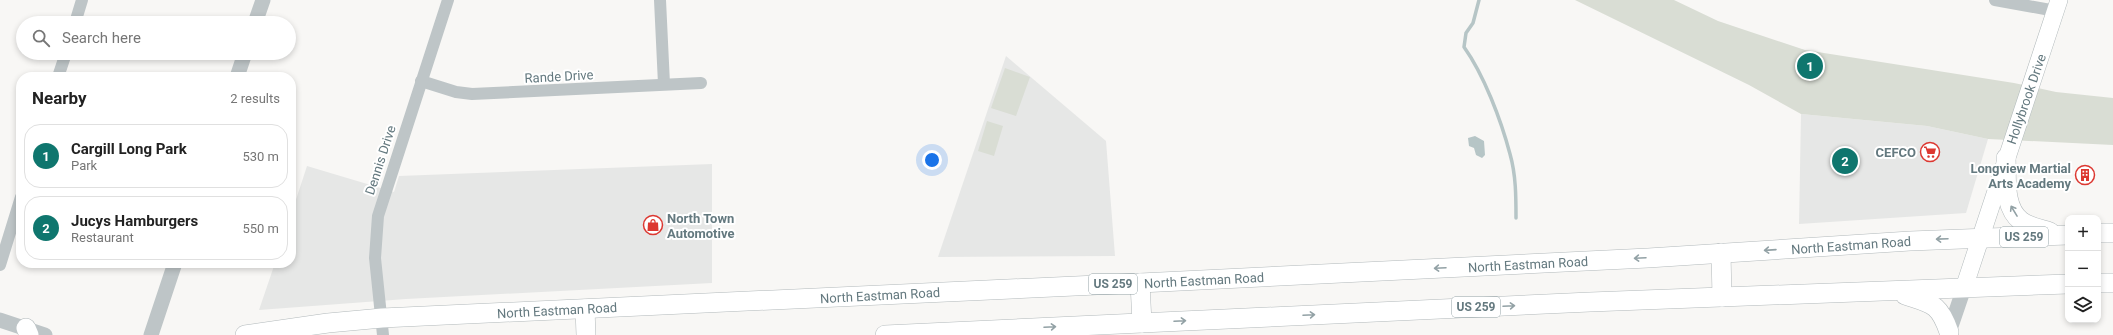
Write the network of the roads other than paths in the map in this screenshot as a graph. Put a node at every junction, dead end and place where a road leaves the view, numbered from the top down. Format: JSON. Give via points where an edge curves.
{"nodes":[{"id":1,"x":82,"y":0,"type":"edge"},
{"id":2,"x":263,"y":0,"type":"edge"},
{"id":3,"x":448,"y":0,"type":"edge"},
{"id":4,"x":660,"y":0,"type":"edge"},
{"id":5,"x":1995,"y":0,"type":"edge"},
{"id":6,"x":2057,"y":5,"type":"edge"},
{"id":7,"x":77,"y":16,"type":"edge"},
{"id":8,"x":257,"y":16,"type":"edge"},
{"id":9,"x":64,"y":60,"type":"edge"},
{"id":10,"x":243,"y":60,"type":"edge"},
{"id":11,"x":60,"y":72,"type":"edge"},
{"id":12,"x":239,"y":72,"type":"edge"},
{"id":13,"x":421,"y":81,"type":"junction"},
{"id":14,"x":701,"y":83,"type":"dead end"},
{"id":15,"x":664,"y":84,"type":"junction"},
{"id":16,"x":2006,"y":158,"type":"junction"},
{"id":17,"x":16,"y":213,"type":"edge"},
{"id":18,"x":2113,"y":233,"type":"edge"},
{"id":19,"x":2101,"y":234,"type":"edge"},
{"id":20,"x":2064,"y":235,"type":"edge"},
{"id":21,"x":1981,"y":238,"type":"junction"},
{"id":22,"x":1721,"y":253,"type":"junction"},
{"id":23,"x":0,"y":265,"type":"edge"},
{"id":24,"x":173,"y":268,"type":"edge"},
{"id":25,"x":1140,"y":283,"type":"junction"},
{"id":26,"x":2101,"y":283,"type":"edge"},
{"id":27,"x":2113,"y":283,"type":"edge"},
{"id":28,"x":2065,"y":284,"type":"edge"},
{"id":29,"x":1964,"y":288,"type":"junction"},
{"id":30,"x":1894,"y":291,"type":"junction"},
{"id":31,"x":1722,"y":297,"type":"junction"},
{"id":32,"x":585,"y":309,"type":"junction"},
{"id":33,"x":0,"y":320,"type":"edge"},
{"id":34,"x":1142,"y":323,"type":"junction"},
{"id":35,"x":383,"y":326,"type":"edge"},
{"id":36,"x":28,"y":332,"type":"edge"},
{"id":37,"x":1948,"y":333,"type":"edge"},
{"id":38,"x":45,"y":335,"type":"edge"},
{"id":39,"x":150,"y":335,"type":"edge"},
{"id":40,"x":245,"y":335,"type":"edge"},
{"id":41,"x":586,"y":335,"type":"edge"},
{"id":42,"x":885,"y":335,"type":"edge"}],
"edges":[{"from":1,"to":7,"type":"street"},
{"from":2,"to":8,"type":"street"},
{"from":3,"to":13,"type":"street","name":"Dennis Drive"},
{"from":4,"to":15,"type":"street"},
{"from":5,"to":6,"type":"street"},
{"from":6,"to":16,"type":"main road","name":"Hollybrook Drive"},
{"from":9,"to":11,"type":"street"},
{"from":10,"to":12,"type":"street"},
{"from":13,"to":15,"type":"street","name":"Rande Drive","via":[[456,92],[472,94]]},
{"from":13,"to":35,"type":"street","name":"Dennis Drive","via":[[378,216],[375,258]]},
{"from":14,"to":15,"type":"street","name":"Rande Drive"},
{"from":20,"to":16,"type":"main road","one_way":true,"via":[[2028,225],[2016,216],[2009,202]]},
{"from":16,"to":21,"type":"main road","name":"Hollybrook Drive"},
{"from":17,"to":23,"type":"street"},
{"from":18,"to":19,"type":"main road"},
{"from":20,"to":21,"type":"main road","name":"North Eastman Road","number":"US 259"},
{"from":21,"to":22,"type":"main road","name":"North Eastman Road","number":"US 259","one_way":true},
{"from":21,"to":29,"type":"main road","name":"Hollybrook Drive"},
{"from":22,"to":25,"type":"main road","name":"North Eastman Road","number":"US 259","one_way":true},
{"from":22,"to":31,"type":"main road"},
{"from":24,"to":39,"type":"street"},
{"from":25,"to":32,"type":"main road","name":"North Eastman Road","number":"US 259"},
{"from":25,"to":34,"type":"main road"},
{"from":26,"to":27,"type":"main road"},
{"from":28,"to":29,"type":"main road","number":"US 259"},
{"from":29,"to":30,"type":"main road","number":"US 259"},
{"from":29,"to":37,"type":"street","name":"Hollybrook Drive"},
{"from":30,"to":31,"type":"main road","number":"US 259"},
{"from":30,"to":37,"type":"main road","via":[[1934,306],[1943,314]]},
{"from":34,"to":31,"type":"main road","number":"US 259","one_way":true},
{"from":32,"to":35,"type":"main road","name":"North Eastman Road","number":"US 259"},
{"from":32,"to":41,"type":"main road"},
{"from":33,"to":36,"type":"street"},
{"from":42,"to":34,"type":"main road","number":"US 259","one_way":true},
{"from":35,"to":40,"type":"main road","name":"North Eastman Road","number":"US 259","via":[[328,323]]},
{"from":36,"to":38,"type":"street"}]}
